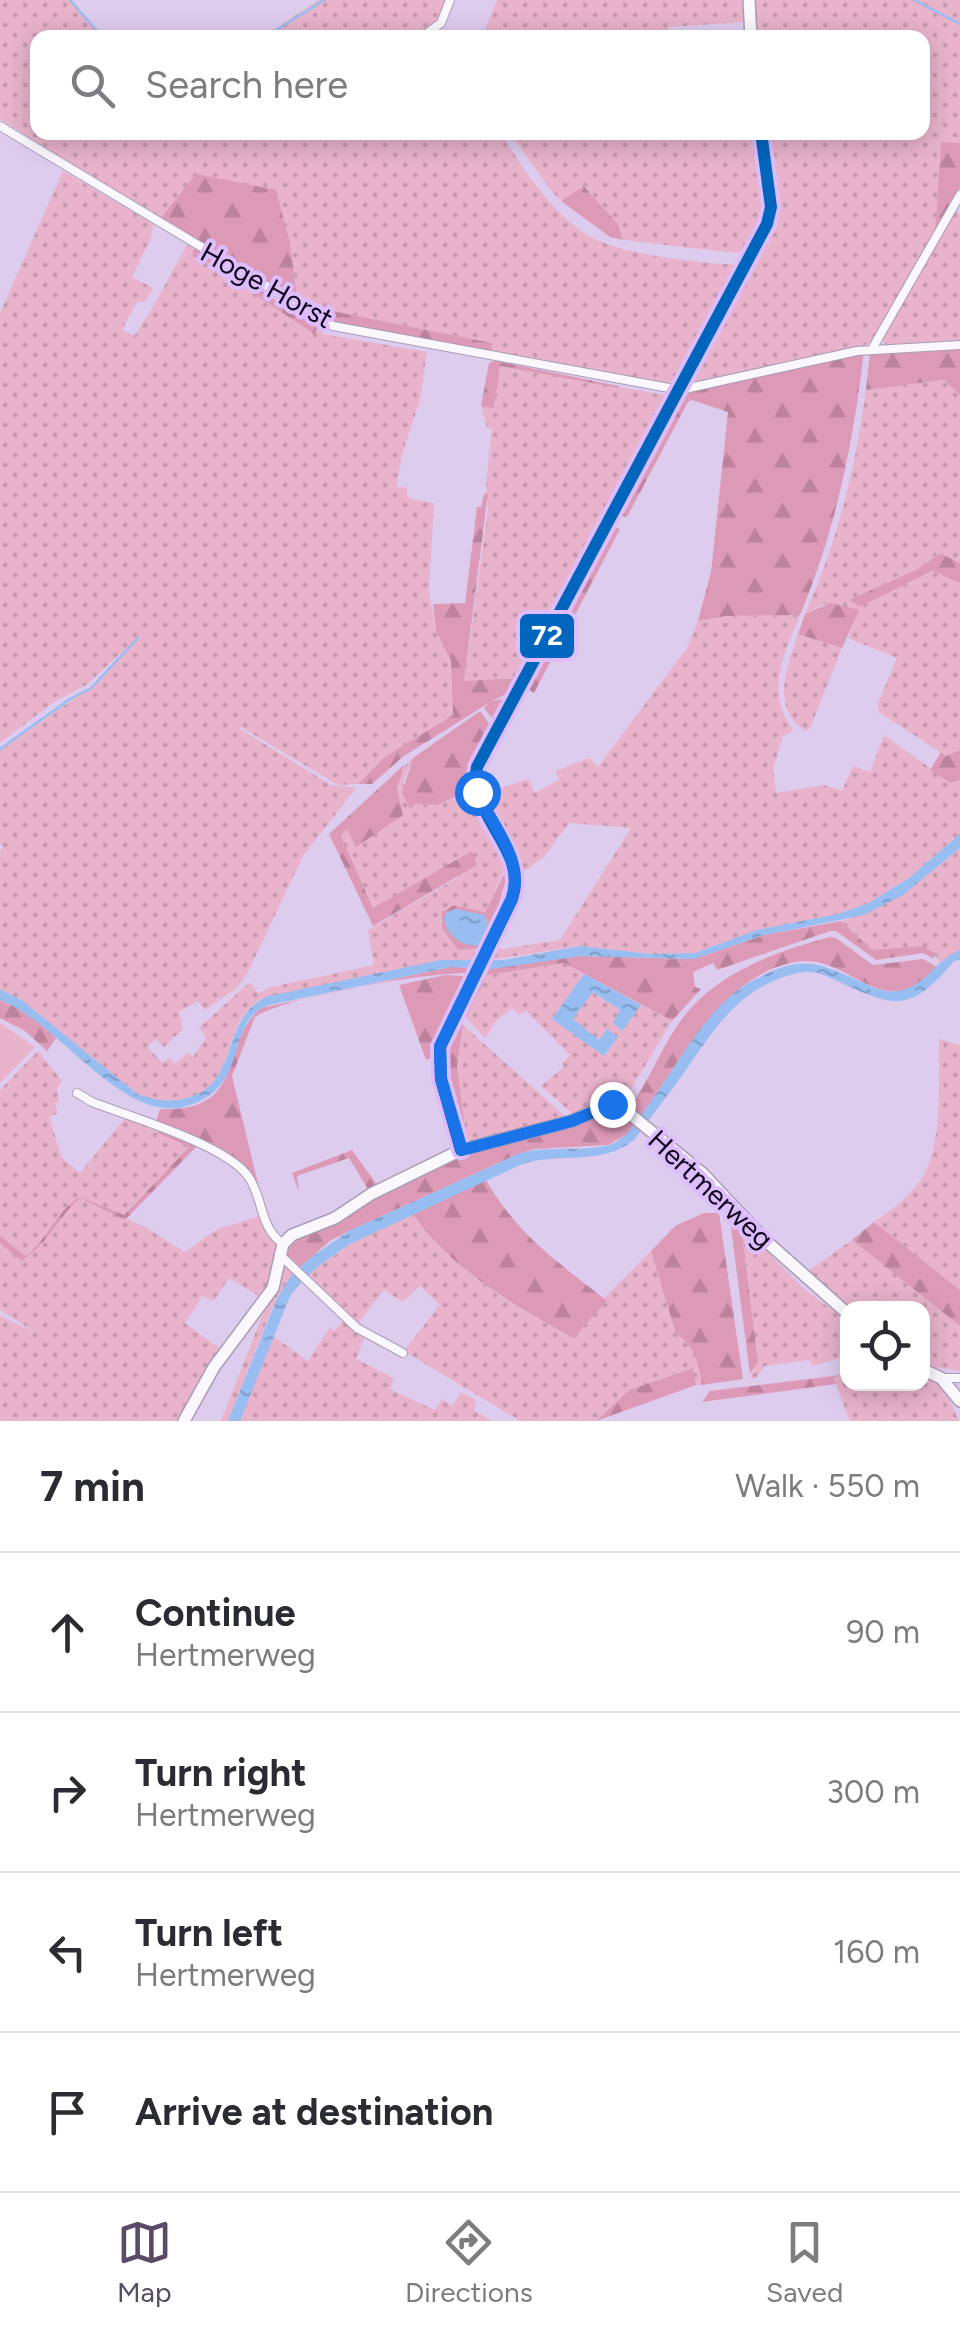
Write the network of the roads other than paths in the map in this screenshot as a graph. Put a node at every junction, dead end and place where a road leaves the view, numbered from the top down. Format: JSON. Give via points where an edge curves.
{"nodes":[{"id":1,"x":450,"y":0,"type":"edge"},
{"id":2,"x":750,"y":0,"type":"edge"},
{"id":3,"x":431,"y":30,"type":"edge"},
{"id":4,"x":752,"y":30,"type":"edge"},
{"id":5,"x":0,"y":126,"type":"edge"},
{"id":6,"x":762,"y":140,"type":"edge"},
{"id":7,"x":960,"y":194,"type":"edge"},
{"id":8,"x":960,"y":345,"type":"edge"},
{"id":9,"x":872,"y":349,"type":"junction"},
{"id":10,"x":680,"y":390,"type":"junction"},
{"id":11,"x":77,"y":1092,"type":"dead end"},
{"id":12,"x":462,"y":1150,"type":"junction"},
{"id":13,"x":281,"y":1249,"type":"junction"},
{"id":14,"x":840,"y":1307,"type":"edge"},
{"id":15,"x":403,"y":1353,"type":"dead end"},
{"id":16,"x":930,"y":1373,"type":"edge"},
{"id":17,"x":941,"y":1378,"type":"junction"},
{"id":18,"x":960,"y":1378,"type":"edge"},
{"id":19,"x":960,"y":1401,"type":"edge"},
{"id":20,"x":184,"y":1421,"type":"edge"}],
"edges":[{"from":1,"to":3,"type":"street"},
{"from":2,"to":4,"type":"street"},
{"from":5,"to":10,"type":"street","name":"Hoge Horst","via":[[325,323]]},
{"from":6,"to":10,"type":"street","via":[[767,224]]},
{"from":7,"to":9,"type":"street"},
{"from":8,"to":9,"type":"street"},
{"from":9,"to":10,"type":"street"},
{"from":10,"to":12,"type":"street","via":[[480,761],[477,792],[516,874],[512,898],[441,1041],[441,1079]]},
{"from":11,"to":13,"type":"street","via":[[236,1164]]},
{"from":12,"to":13,"type":"street","name":"Hertmerweg","via":[[292,1235]]},
{"from":12,"to":14,"type":"street","name":"Hertmerweg","via":[[618,1105],[703,1174]]},
{"from":13,"to":15,"type":"street","via":[[357,1328]]},
{"from":13,"to":20,"type":"street","via":[[273,1288],[226,1349]]},
{"from":16,"to":17,"type":"street"},
{"from":17,"to":18,"type":"street"},
{"from":17,"to":19,"type":"street"}]}
